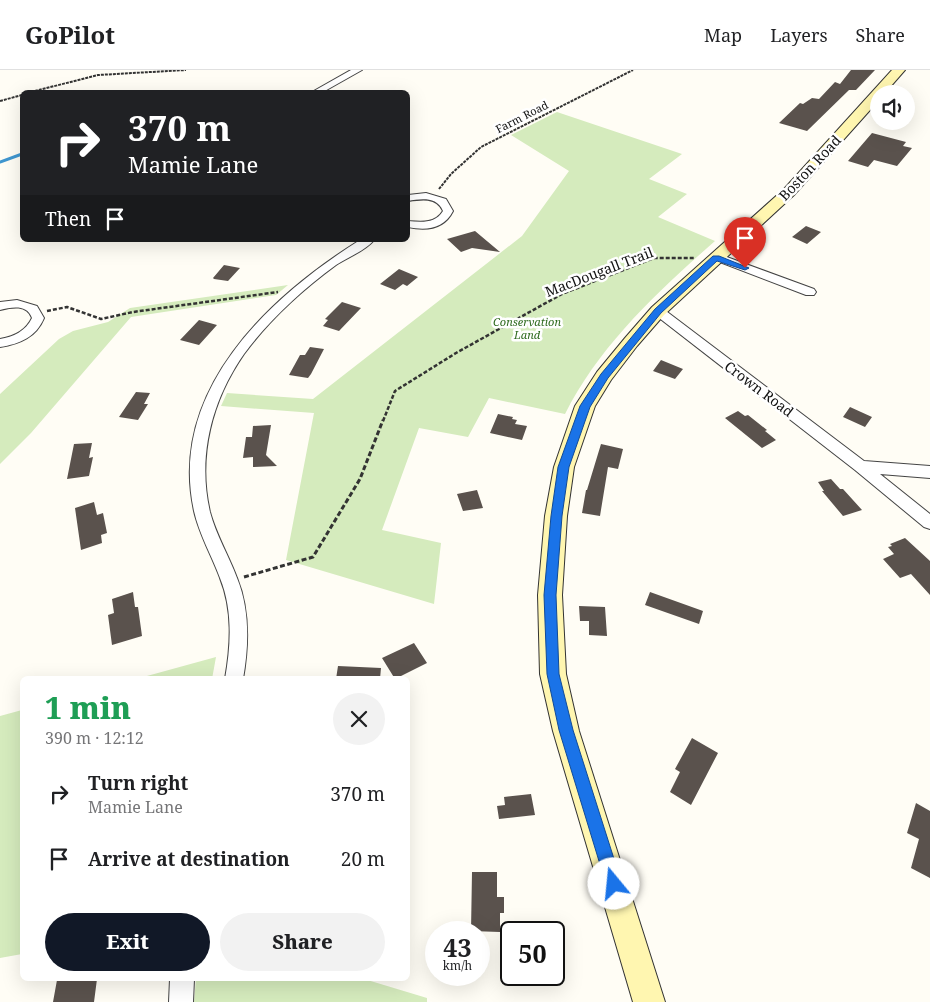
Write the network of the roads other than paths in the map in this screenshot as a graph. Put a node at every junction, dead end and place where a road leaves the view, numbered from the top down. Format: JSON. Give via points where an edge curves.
{"nodes":[{"id":1,"x":358,"y":70,"type":"edge"},
{"id":2,"x":899,"y":70,"type":"edge"},
{"id":3,"x":321,"y":90,"type":"edge"},
{"id":4,"x":410,"y":198,"type":"edge"},
{"id":5,"x":410,"y":224,"type":"edge"},
{"id":6,"x":365,"y":242,"type":"edge"},
{"id":7,"x":716,"y":258,"type":"junction"},
{"id":8,"x":810,"y":292,"type":"dead end"},
{"id":9,"x":0,"y":306,"type":"edge"},
{"id":10,"x":658,"y":311,"type":"junction"},
{"id":11,"x":0,"y":343,"type":"edge"},
{"id":12,"x":860,"y":466,"type":"junction"},
{"id":13,"x":930,"y":472,"type":"edge"},
{"id":14,"x":930,"y":523,"type":"edge"},
{"id":15,"x":234,"y":676,"type":"edge"},
{"id":16,"x":182,"y":981,"type":"edge"},
{"id":17,"x":181,"y":1002,"type":"edge"},
{"id":18,"x":649,"y":1002,"type":"edge"}],
"edges":[{"from":1,"to":3,"type":"street"},
{"from":2,"to":7,"type":"main road","name":"Boston Road","via":[[789,192]]},
{"from":4,"to":5,"type":"street","via":[[432,197],[446,204],[448,211],[437,222]]},
{"from":6,"to":15,"type":"street","via":[[333,262],[294,294],[252,335],[212,397],[200,432],[196,470],[198,489],[208,531],[234,598],[239,637]]},
{"from":7,"to":8,"type":"street"},
{"from":7,"to":10,"type":"main road","name":"Boston Road"},
{"from":9,"to":11,"type":"street","via":[[25,305],[37,312],[36,323],[31,330],[14,340]]},
{"from":10,"to":12,"type":"street","name":"Crown Road"},
{"from":10,"to":18,"type":"main road","name":"Boston Road","via":[[604,376],[585,406],[564,467],[556,516],[550,595],[553,674],[566,730]]},
{"from":12,"to":13,"type":"street"},
{"from":12,"to":14,"type":"street","name":"Crown Road"},
{"from":16,"to":17,"type":"street"}]}
